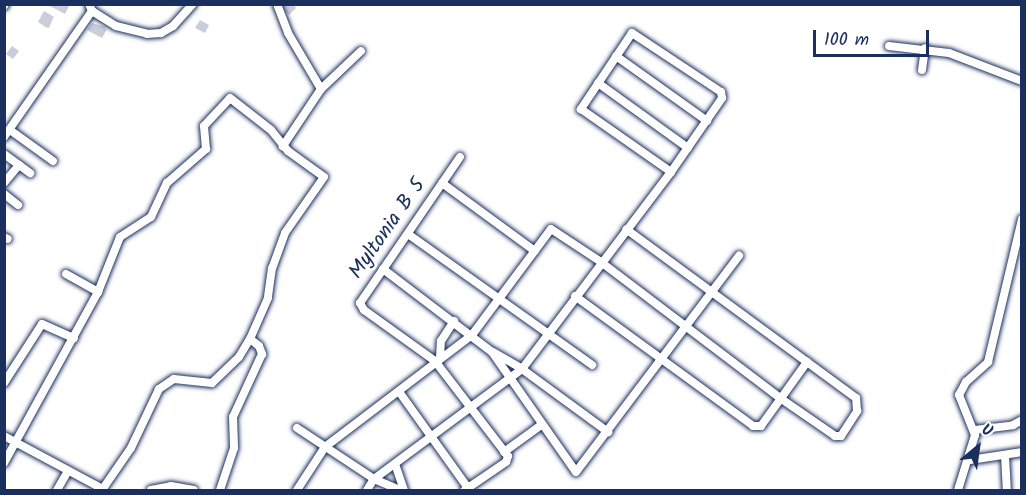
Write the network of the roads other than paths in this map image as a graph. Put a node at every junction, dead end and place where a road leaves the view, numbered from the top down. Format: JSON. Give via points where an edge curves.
{"nodes":[{"id":1,"x":193,"y":4,"type":"edge"},
{"id":2,"x":277,"y":4,"type":"edge"},
{"id":3,"x":91,"y":8,"type":"edge"},
{"id":4,"x":889,"y":46,"type":"dead end"},
{"id":5,"x":925,"y":48,"type":"junction"},
{"id":6,"x":361,"y":51,"type":"dead end"},
{"id":7,"x":616,"y":56,"type":"junction"},
{"id":8,"x":922,"y":70,"type":"dead end"},
{"id":9,"x":1022,"y":81,"type":"edge"},
{"id":10,"x":598,"y":83,"type":"junction"},
{"id":11,"x":321,"y":89,"type":"junction"},
{"id":12,"x":707,"y":121,"type":"junction"},
{"id":13,"x":7,"y":133,"type":"edge"},
{"id":14,"x":284,"y":146,"type":"junction"},
{"id":15,"x":688,"y":148,"type":"junction"},
{"id":16,"x":4,"y":154,"type":"edge"},
{"id":17,"x":459,"y":157,"type":"dead end"},
{"id":18,"x":53,"y":161,"type":"dead end"},
{"id":19,"x":19,"y":165,"type":"junction"},
{"id":20,"x":671,"y":172,"type":"junction"},
{"id":21,"x":30,"y":173,"type":"dead end"},
{"id":22,"x":4,"y":183,"type":"edge"},
{"id":23,"x":442,"y":183,"type":"junction"},
{"id":24,"x":4,"y":194,"type":"edge"},
{"id":25,"x":18,"y":205,"type":"dead end"},
{"id":26,"x":1022,"y":219,"type":"edge"},
{"id":27,"x":626,"y":229,"type":"junction"},
{"id":28,"x":408,"y":234,"type":"junction"},
{"id":29,"x":535,"y":251,"type":"junction"},
{"id":30,"x":739,"y":256,"type":"dead end"},
{"id":31,"x":601,"y":262,"type":"junction"},
{"id":32,"x":383,"y":269,"type":"junction"},
{"id":33,"x":66,"y":274,"type":"dead end"},
{"id":34,"x":710,"y":290,"type":"junction"},
{"id":35,"x":98,"y":292,"type":"junction"},
{"id":36,"x":575,"y":296,"type":"junction"},
{"id":37,"x":500,"y":299,"type":"junction"},
{"id":38,"x":454,"y":321,"type":"junction"},
{"id":39,"x":684,"y":325,"type":"junction"},
{"id":40,"x":549,"y":334,"type":"junction"},
{"id":41,"x":472,"y":335,"type":"junction"},
{"id":42,"x":74,"y":338,"type":"junction"},
{"id":43,"x":250,"y":339,"type":"junction"},
{"id":44,"x":492,"y":352,"type":"junction"},
{"id":45,"x":660,"y":359,"type":"junction"},
{"id":46,"x":438,"y":360,"type":"junction"},
{"id":47,"x":807,"y":362,"type":"junction"},
{"id":48,"x":592,"y":365,"type":"dead end"},
{"id":49,"x":522,"y":369,"type":"junction"},
{"id":50,"x":509,"y":380,"type":"junction"},
{"id":51,"x":4,"y":383,"type":"edge"},
{"id":52,"x":400,"y":393,"type":"junction"},
{"id":53,"x":780,"y":398,"type":"junction"},
{"id":54,"x":473,"y":408,"type":"junction"},
{"id":55,"x":1022,"y":420,"type":"edge"},
{"id":56,"x":541,"y":425,"type":"junction"},
{"id":57,"x":297,"y":429,"type":"dead end"},
{"id":58,"x":975,"y":430,"type":"junction"},
{"id":59,"x":608,"y":432,"type":"junction"},
{"id":60,"x":4,"y":436,"type":"edge"},
{"id":61,"x":432,"y":437,"type":"junction"},
{"id":62,"x":16,"y":441,"type":"junction"},
{"id":63,"x":325,"y":447,"type":"junction"},
{"id":64,"x":504,"y":452,"type":"junction"},
{"id":65,"x":1022,"y":452,"type":"edge"},
{"id":66,"x":1005,"y":455,"type":"junction"},
{"id":67,"x":970,"y":460,"type":"junction"},
{"id":68,"x":4,"y":463,"type":"edge"},
{"id":69,"x":395,"y":464,"type":"junction"},
{"id":70,"x":68,"y":471,"type":"junction"},
{"id":71,"x":374,"y":479,"type":"junction"},
{"id":72,"x":102,"y":489,"type":"edge"},
{"id":73,"x":466,"y":489,"type":"edge"},
{"id":74,"x":57,"y":490,"type":"edge"},
{"id":75,"x":151,"y":490,"type":"edge"},
{"id":76,"x":194,"y":490,"type":"edge"},
{"id":77,"x":220,"y":490,"type":"edge"},
{"id":78,"x":297,"y":490,"type":"edge"},
{"id":79,"x":367,"y":490,"type":"edge"},
{"id":80,"x":402,"y":490,"type":"edge"},
{"id":81,"x":958,"y":490,"type":"edge"},
{"id":82,"x":1007,"y":490,"type":"edge"}],
"edges":[{"from":1,"to":3,"type":"street","via":[[173,26],[154,34],[128,31]]},
{"from":2,"to":11,"type":"street","via":[[288,33]]},
{"from":3,"to":13,"type":"street"},
{"from":4,"to":5,"type":"street"},
{"from":5,"to":8,"type":"street"},
{"from":5,"to":9,"type":"street"},
{"from":6,"to":11,"type":"street"},
{"from":7,"to":10,"type":"street"},
{"from":7,"to":12,"type":"street"},
{"from":7,"to":12,"type":"street","via":[[635,33],[721,92],[722,98]]},
{"from":10,"to":15,"type":"street"},
{"from":10,"to":20,"type":"street","via":[[581,108]]},
{"from":11,"to":14,"type":"street"},
{"from":12,"to":15,"type":"street"},
{"from":13,"to":18,"type":"street"},
{"from":14,"to":35,"type":"street","via":[[254,116],[233,99],[226,99],[204,126],[206,149],[167,183],[151,217],[120,237]]},
{"from":14,"to":43,"type":"street","via":[[322,174],[323,181],[285,233],[269,278],[268,298]]},
{"from":15,"to":20,"type":"street"},
{"from":16,"to":19,"type":"street"},
{"from":17,"to":23,"type":"street","name":"Myltonia B 5"},
{"from":19,"to":21,"type":"street"},
{"from":19,"to":22,"type":"street"},
{"from":20,"to":27,"type":"street"},
{"from":23,"to":28,"type":"street","name":"Myltonia B 5"},
{"from":23,"to":29,"type":"street"},
{"from":24,"to":25,"type":"street"},
{"from":26,"to":58,"type":"street","via":[[988,362],[966,382],[959,395],[960,405]]},
{"from":27,"to":31,"type":"street"},
{"from":27,"to":34,"type":"street"},
{"from":28,"to":32,"type":"street","name":"Myltonia B 5"},
{"from":28,"to":37,"type":"street"},
{"from":29,"to":31,"type":"street","via":[[554,229]]},
{"from":29,"to":37,"type":"street"},
{"from":30,"to":34,"type":"street"},
{"from":31,"to":36,"type":"street"},
{"from":31,"to":39,"type":"street"},
{"from":32,"to":38,"type":"street"},
{"from":32,"to":46,"type":"street","name":"Myltonia B 5","via":[[362,298],[361,306]]},
{"from":33,"to":35,"type":"street"},
{"from":34,"to":39,"type":"street"},
{"from":34,"to":47,"type":"street"},
{"from":35,"to":42,"type":"street"},
{"from":36,"to":40,"type":"street"},
{"from":36,"to":45,"type":"street"},
{"from":37,"to":40,"type":"street"},
{"from":37,"to":41,"type":"street"},
{"from":38,"to":41,"type":"street"},
{"from":38,"to":46,"type":"street","via":[[441,341]]},
{"from":39,"to":45,"type":"street"},
{"from":39,"to":53,"type":"street"},
{"from":40,"to":48,"type":"street"},
{"from":40,"to":49,"type":"street"},
{"from":41,"to":44,"type":"street"},
{"from":41,"to":46,"type":"street"},
{"from":42,"to":51,"type":"street","via":[[42,324]]},
{"from":42,"to":62,"type":"street"},
{"from":43,"to":72,"type":"street","via":[[239,357],[212,383],[174,379],[159,389],[131,448]]},
{"from":43,"to":77,"type":"street","via":[[262,354],[233,417],[234,448]]},
{"from":44,"to":49,"type":"street"},
{"from":44,"to":50,"type":"street"},
{"from":45,"to":53,"type":"street","via":[[736,415],[761,426]]},
{"from":45,"to":59,"type":"street"},
{"from":46,"to":52,"type":"street"},
{"from":46,"to":54,"type":"street"},
{"from":47,"to":53,"type":"street"},
{"from":47,"to":53,"type":"street","via":[[858,402],[841,436],[835,436]]},
{"from":49,"to":50,"type":"street"},
{"from":49,"to":59,"type":"street"},
{"from":50,"to":54,"type":"street"},
{"from":50,"to":56,"type":"street"},
{"from":52,"to":61,"type":"street"},
{"from":52,"to":63,"type":"street"},
{"from":54,"to":61,"type":"street"},
{"from":54,"to":64,"type":"street"},
{"from":55,"to":58,"type":"street","via":[[1013,425]]},
{"from":56,"to":59,"type":"street","via":[[576,472]]},
{"from":56,"to":64,"type":"street"},
{"from":57,"to":63,"type":"street"},
{"from":58,"to":67,"type":"street"},
{"from":60,"to":62,"type":"street"},
{"from":61,"to":69,"type":"street"},
{"from":61,"to":73,"type":"street"},
{"from":62,"to":68,"type":"street"},
{"from":62,"to":70,"type":"street"},
{"from":63,"to":71,"type":"street"},
{"from":63,"to":78,"type":"street"},
{"from":64,"to":73,"type":"street","via":[[506,462]]},
{"from":65,"to":66,"type":"street"},
{"from":66,"to":67,"type":"street"},
{"from":66,"to":82,"type":"street"},
{"from":67,"to":81,"type":"street"},
{"from":69,"to":71,"type":"street"},
{"from":69,"to":80,"type":"street"},
{"from":70,"to":72,"type":"street"},
{"from":70,"to":74,"type":"street"},
{"from":71,"to":79,"type":"street"},
{"from":71,"to":80,"type":"street"},
{"from":75,"to":76,"type":"street","via":[[171,486]]}]}
